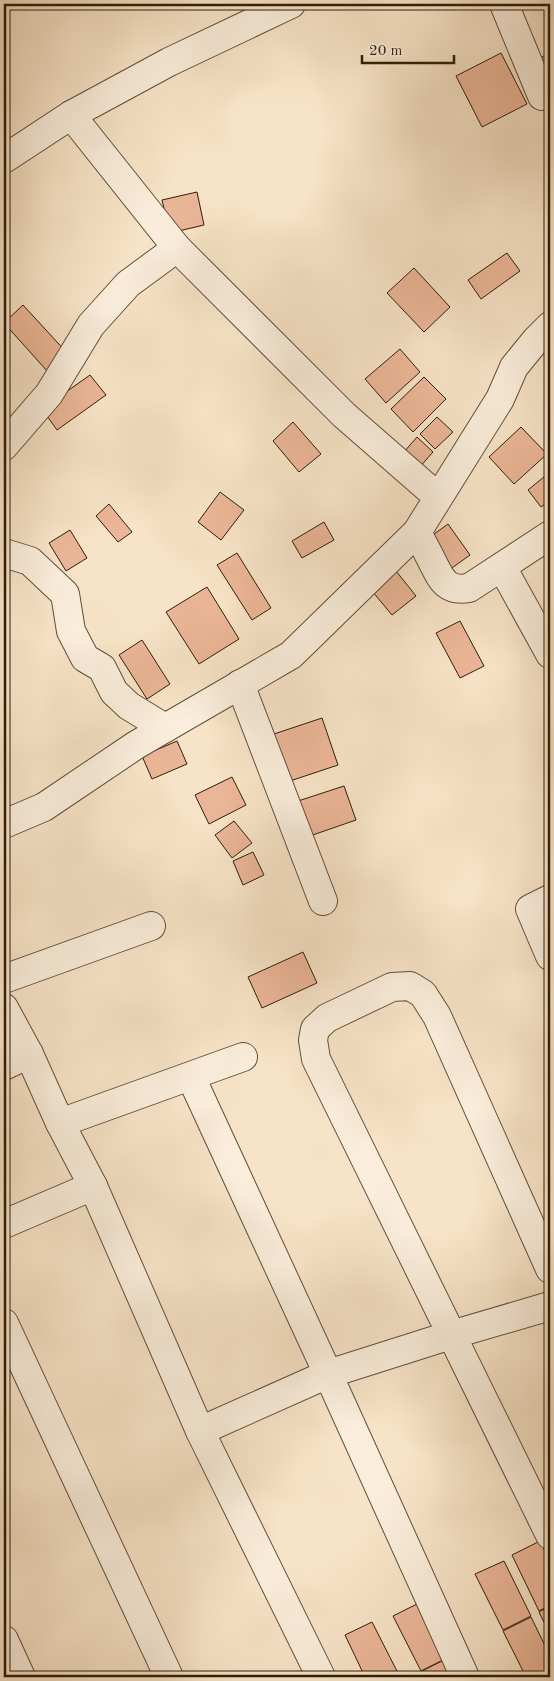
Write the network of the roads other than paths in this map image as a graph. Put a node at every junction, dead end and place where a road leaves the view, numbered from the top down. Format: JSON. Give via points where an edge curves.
{"nodes":[{"id":1,"x":291,"y":4,"type":"edge"},
{"id":2,"x":504,"y":4,"type":"edge"},
{"id":3,"x":542,"y":96,"type":"dead end"},
{"id":4,"x":71,"y":115,"type":"junction"},
{"id":5,"x":4,"y":159,"type":"edge"},
{"id":6,"x":177,"y":248,"type":"junction"},
{"id":7,"x":550,"y":326,"type":"edge"},
{"id":8,"x":4,"y":446,"type":"edge"},
{"id":9,"x":438,"y":497,"type":"junction"},
{"id":10,"x":417,"y":532,"type":"junction"},
{"id":11,"x":550,"y":535,"type":"edge"},
{"id":12,"x":4,"y":553,"type":"edge"},
{"id":13,"x":502,"y":567,"type":"junction"},
{"id":14,"x":550,"y":654,"type":"edge"},
{"id":15,"x":240,"y":684,"type":"junction"},
{"id":16,"x":165,"y":728,"type":"junction"},
{"id":17,"x":4,"y":824,"type":"edge"},
{"id":18,"x":550,"y":899,"type":"edge"},
{"id":19,"x":323,"y":901,"type":"dead end"},
{"id":20,"x":151,"y":926,"type":"dead end"},
{"id":21,"x":550,"y":956,"type":"edge"},
{"id":22,"x":4,"y":979,"type":"edge"},
{"id":23,"x":4,"y":1008,"type":"edge"},
{"id":24,"x":28,"y":1054,"type":"junction"},
{"id":25,"x":243,"y":1057,"type":"dead end"},
{"id":26,"x":4,"y":1066,"type":"edge"},
{"id":27,"x":191,"y":1077,"type":"junction"},
{"id":28,"x":60,"y":1123,"type":"junction"},
{"id":29,"x":93,"y":1186,"type":"junction"},
{"id":30,"x":4,"y":1224,"type":"edge"},
{"id":31,"x":550,"y":1269,"type":"edge"},
{"id":32,"x":550,"y":1306,"type":"edge"},
{"id":33,"x":4,"y":1323,"type":"edge"},
{"id":34,"x":451,"y":1335,"type":"junction"},
{"id":35,"x":328,"y":1374,"type":"junction"},
{"id":36,"x":200,"y":1431,"type":"junction"},
{"id":37,"x":550,"y":1535,"type":"edge"},
{"id":38,"x":4,"y":1640,"type":"edge"},
{"id":39,"x":20,"y":1677,"type":"edge"},
{"id":40,"x":169,"y":1677,"type":"edge"},
{"id":41,"x":321,"y":1677,"type":"edge"},
{"id":42,"x":465,"y":1677,"type":"edge"}],
"edges":[{"from":1,"to":4,"type":"street","via":[[168,62]]},
{"from":2,"to":3,"type":"street"},
{"from":4,"to":5,"type":"street"},
{"from":4,"to":6,"type":"street"},
{"from":6,"to":8,"type":"street","via":[[128,284],[91,325],[49,394]]},
{"from":6,"to":9,"type":"street","via":[[344,415]]},
{"from":7,"to":9,"type":"street","via":[[514,367],[500,399]]},
{"from":9,"to":10,"type":"street"},
{"from":10,"to":13,"type":"street","via":[[441,580],[450,587],[469,588]]},
{"from":10,"to":15,"type":"street","via":[[292,654]]},
{"from":11,"to":13,"type":"street"},
{"from":12,"to":16,"type":"street","via":[[30,561],[65,594],[71,631],[84,658],[102,668],[114,692],[129,706]]},
{"from":13,"to":14,"type":"street"},
{"from":15,"to":16,"type":"street"},
{"from":15,"to":19,"type":"street"},
{"from":16,"to":17,"type":"street","via":[[44,807]]},
{"from":18,"to":21,"type":"street","via":[[530,909]]},
{"from":20,"to":22,"type":"street"},
{"from":23,"to":24,"type":"street"},
{"from":24,"to":26,"type":"street"},
{"from":24,"to":28,"type":"street"},
{"from":25,"to":27,"type":"street"},
{"from":27,"to":28,"type":"street"},
{"from":27,"to":35,"type":"street"},
{"from":28,"to":29,"type":"street"},
{"from":29,"to":30,"type":"street"},
{"from":29,"to":36,"type":"street"},
{"from":31,"to":34,"type":"street","via":[[437,1016],[422,994],[410,986],[392,987],[326,1018],[315,1029],[316,1059]]},
{"from":32,"to":34,"type":"street"},
{"from":33,"to":40,"type":"street"},
{"from":34,"to":35,"type":"street"},
{"from":34,"to":37,"type":"street"},
{"from":35,"to":36,"type":"street"},
{"from":35,"to":42,"type":"street"},
{"from":36,"to":41,"type":"street"},
{"from":38,"to":39,"type":"street"}]}
